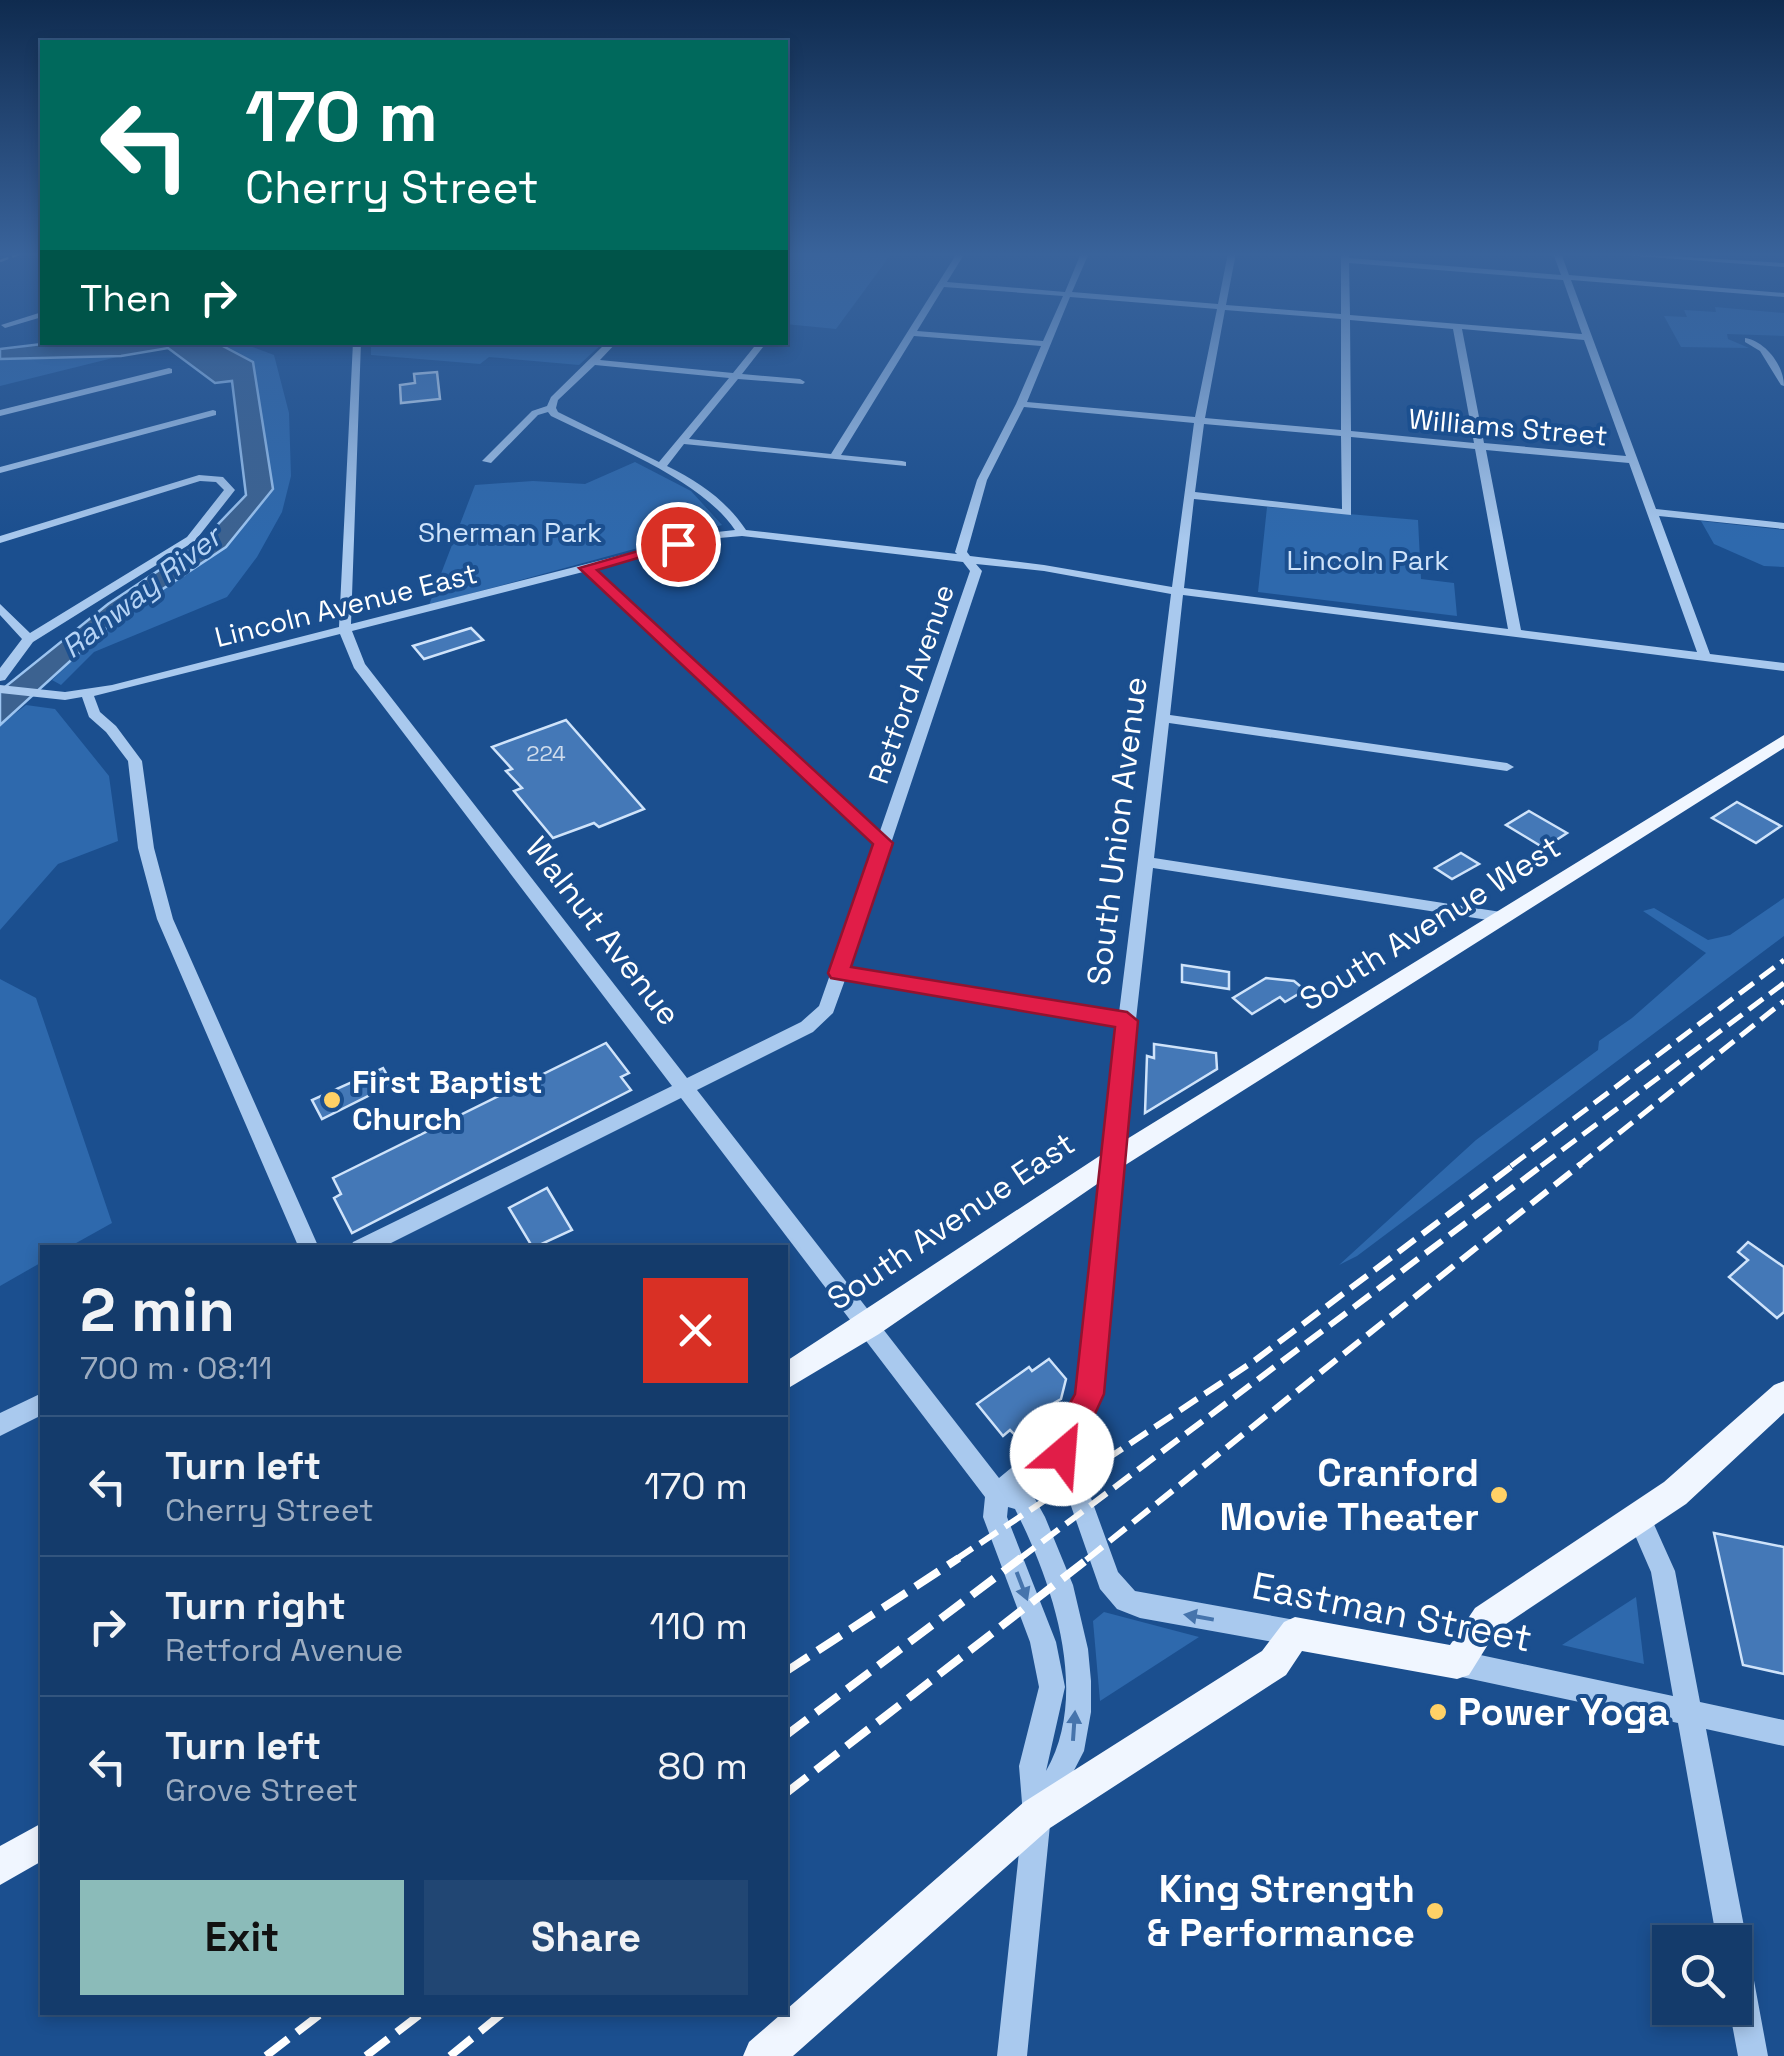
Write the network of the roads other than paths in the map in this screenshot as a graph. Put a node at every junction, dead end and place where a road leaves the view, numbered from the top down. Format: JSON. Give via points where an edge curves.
{"nodes":[{"id":1,"x":357,"y":349,"type":"edge"},
{"id":2,"x":606,"y":349,"type":"edge"},
{"id":3,"x":757,"y":349,"type":"edge"},
{"id":4,"x":902,"y":349,"type":"edge"},
{"id":5,"x":1045,"y":349,"type":"edge"},
{"id":6,"x":1213,"y":349,"type":"edge"},
{"id":7,"x":1346,"y":349,"type":"edge"},
{"id":8,"x":1462,"y":349,"type":"edge"},
{"id":9,"x":1589,"y":349,"type":"edge"},
{"id":10,"x":1763,"y":349,"type":"edge"},
{"id":11,"x":593,"y":362,"type":"junction"},
{"id":12,"x":168,"y":371,"type":"dead end"},
{"id":13,"x":736,"y":376,"type":"junction"},
{"id":14,"x":800,"y":382,"type":"dead end"},
{"id":15,"x":1784,"y":383,"type":"edge"},
{"id":16,"x":1020,"y":404,"type":"junction"},
{"id":17,"x":551,"y":408,"type":"junction"},
{"id":18,"x":0,"y":413,"type":"edge"},
{"id":19,"x":214,"y":413,"type":"dead end"},
{"id":20,"x":1200,"y":421,"type":"junction"},
{"id":21,"x":1345,"y":435,"type":"junction"},
{"id":22,"x":682,"y":441,"type":"junction"},
{"id":23,"x":1481,"y":447,"type":"junction"},
{"id":24,"x":834,"y":457,"type":"junction"},
{"id":25,"x":1632,"y":460,"type":"junction"},
{"id":26,"x":486,"y":461,"type":"dead end"},
{"id":27,"x":902,"y":464,"type":"dead end"},
{"id":28,"x":660,"y":466,"type":"junction"},
{"id":29,"x":0,"y":470,"type":"edge"},
{"id":30,"x":1189,"y":495,"type":"junction"},
{"id":31,"x":1651,"y":512,"type":"junction"},
{"id":32,"x":1784,"y":526,"type":"edge"},
{"id":33,"x":742,"y":533,"type":"junction"},
{"id":34,"x":0,"y":540,"type":"edge"},
{"id":35,"x":967,"y":559,"type":"junction"},
{"id":36,"x":586,"y":568,"type":"junction"},
{"id":37,"x":1177,"y":591,"type":"junction"},
{"id":38,"x":0,"y":608,"type":"edge"},
{"id":39,"x":1516,"y":631,"type":"junction"},
{"id":40,"x":345,"y":632,"type":"junction"},
{"id":41,"x":29,"y":640,"type":"junction"},
{"id":42,"x":1704,"y":656,"type":"junction"},
{"id":43,"x":1784,"y":667,"type":"edge"},
{"id":44,"x":0,"y":677,"type":"edge"},
{"id":45,"x":0,"y":688,"type":"edge"},
{"id":46,"x":87,"y":693,"type":"junction"},
{"id":47,"x":1164,"y":718,"type":"junction"},
{"id":48,"x":1784,"y":740,"type":"edge"},
{"id":49,"x":1507,"y":767,"type":"dead end"},
{"id":50,"x":884,"y":843,"type":"junction"},
{"id":51,"x":1146,"y":862,"type":"junction"},
{"id":52,"x":1501,"y":917,"type":"junction"},
{"id":53,"x":838,"y":973,"type":"junction"},
{"id":54,"x":1127,"y":1021,"type":"junction"},
{"id":55,"x":682,"y":1087,"type":"junction"},
{"id":56,"x":1110,"y":1162,"type":"junction"},
{"id":57,"x":308,"y":1245,"type":"edge"},
{"id":58,"x":366,"y":1245,"type":"edge"},
{"id":59,"x":869,"y":1325,"type":"junction"},
{"id":60,"x":788,"y":1375,"type":"edge"},
{"id":61,"x":1784,"y":1394,"type":"edge"},
{"id":62,"x":40,"y":1405,"type":"edge"},
{"id":63,"x":0,"y":1425,"type":"edge"},
{"id":64,"x":1065,"y":1459,"type":"junction"},
{"id":65,"x":997,"y":1494,"type":"junction"},
{"id":66,"x":1640,"y":1519,"type":"junction"},
{"id":67,"x":1295,"y":1633,"type":"junction"},
{"id":68,"x":1457,"y":1663,"type":"junction"},
{"id":69,"x":1686,"y":1711,"type":"junction"},
{"id":70,"x":1784,"y":1733,"type":"edge"},
{"id":71,"x":1037,"y":1815,"type":"junction"},
{"id":72,"x":40,"y":1842,"type":"edge"},
{"id":73,"x":0,"y":1867,"type":"edge"},
{"id":74,"x":1729,"y":1925,"type":"edge"},
{"id":75,"x":1747,"y":2025,"type":"edge"},
{"id":76,"x":765,"y":2055,"type":"edge"},
{"id":77,"x":1012,"y":2056,"type":"edge"},
{"id":78,"x":1753,"y":2056,"type":"edge"}],
"edges":[{"from":1,"to":40,"type":"street"},
{"from":2,"to":11,"type":"street"},
{"from":3,"to":13,"type":"street"},
{"from":4,"to":24,"type":"street"},
{"from":5,"to":16,"type":"street","name":"Retford Avenue"},
{"from":6,"to":20,"type":"street","name":"South Union Avenue"},
{"from":7,"to":21,"type":"street"},
{"from":8,"to":23,"type":"street"},
{"from":9,"to":25,"type":"street"},
{"from":10,"to":15,"type":"street"},
{"from":11,"to":13,"type":"street"},
{"from":11,"to":17,"type":"street"},
{"from":12,"to":18,"type":"street"},
{"from":13,"to":14,"type":"street"},
{"from":13,"to":22,"type":"street"},
{"from":16,"to":20,"type":"street","name":"Williams Street"},
{"from":16,"to":35,"type":"street","name":"Retford Avenue","via":[[982,480],[961,552]]},
{"from":17,"to":26,"type":"street","via":[[536,413]]},
{"from":17,"to":28,"type":"street","via":[[560,419]]},
{"from":19,"to":29,"type":"street"},
{"from":20,"to":21,"type":"street","name":"Williams Street"},
{"from":20,"to":30,"type":"street","name":"South Union Avenue"},
{"from":21,"to":23,"type":"street","name":"Williams Street"},
{"from":21,"to":30,"type":"street","via":[[1347,512]]},
{"from":22,"to":24,"type":"street"},
{"from":22,"to":28,"type":"street"},
{"from":23,"to":25,"type":"street","name":"Williams Street"},
{"from":23,"to":39,"type":"street"},
{"from":24,"to":27,"type":"street"},
{"from":25,"to":31,"type":"street"},
{"from":28,"to":33,"type":"street","via":[[714,498]]},
{"from":30,"to":37,"type":"street","name":"South Union Avenue"},
{"from":31,"to":32,"type":"street"},
{"from":31,"to":42,"type":"street"},
{"from":33,"to":35,"type":"street","name":"Lincoln Avenue East"},
{"from":33,"to":36,"type":"street","name":"Lincoln Avenue East"},
{"from":34,"to":41,"type":"street","via":[[199,478],[230,490],[191,539]]},
{"from":35,"to":37,"type":"street","name":"Lincoln Avenue East"},
{"from":35,"to":50,"type":"street","name":"Retford Avenue","via":[[976,571]]},
{"from":36,"to":40,"type":"street","name":"Lincoln Avenue East"},
{"from":36,"to":50,"type":"street"},
{"from":37,"to":39,"type":"street","name":"Lincoln Avenue East"},
{"from":37,"to":47,"type":"street","name":"South Union Avenue"},
{"from":38,"to":41,"type":"street"},
{"from":39,"to":42,"type":"street","name":"Lincoln Avenue East"},
{"from":40,"to":46,"type":"street","name":"Lincoln Avenue East"},
{"from":40,"to":55,"type":"street","name":"Walnut Avenue","via":[[359,664]]},
{"from":41,"to":44,"type":"street"},
{"from":42,"to":43,"type":"street","name":"Lincoln Avenue East"},
{"from":45,"to":46,"type":"street","name":"Lincoln Avenue East"},
{"from":46,"to":57,"type":"street","via":[[94,714],[135,761],[146,848],[165,919]]},
{"from":47,"to":49,"type":"street"},
{"from":47,"to":51,"type":"street","name":"South Union Avenue"},
{"from":48,"to":52,"type":"main road","name":"South Avenue West"},
{"from":50,"to":53,"type":"street","name":"Retford Avenue"},
{"from":51,"to":52,"type":"street"},
{"from":51,"to":54,"type":"street","name":"South Union Avenue"},
{"from":52,"to":56,"type":"main road","name":"South Avenue West"},
{"from":53,"to":54,"type":"street"},
{"from":53,"to":55,"type":"street","name":"Retford Avenue","via":[[827,1009],[807,1027]]},
{"from":54,"to":56,"type":"street","name":"South Union Avenue"},
{"from":55,"to":58,"type":"street","name":"Retford Avenue"},
{"from":55,"to":59,"type":"street","name":"Walnut Avenue"},
{"from":56,"to":59,"type":"main road","name":"South Avenue East"},
{"from":56,"to":64,"type":"street","name":"South Union Avenue","via":[[1090,1394]]},
{"from":59,"to":60,"type":"main road","name":"South Avenue East"},
{"from":59,"to":65,"type":"street","name":"Walnut Avenue"},
{"from":61,"to":66,"type":"main road"},
{"from":62,"to":63,"type":"street"},
{"from":64,"to":65,"type":"street"},
{"from":67,"to":64,"type":"street","name":"Eastman Street","one_way":true,"via":[[1126,1600],[1109,1580]]},
{"from":65,"to":71,"type":"street","one_way":true,"via":[[995,1517],[1050,1668],[1052,1687],[1032,1766]]},
{"from":71,"to":65,"type":"street","one_way":true,"via":[[1073,1745],[1074,1649],[1036,1524],[1022,1498]]},
{"from":66,"to":68,"type":"main road","via":[[1486,1618]]},
{"from":66,"to":69,"type":"street","via":[[1662,1571]]},
{"from":67,"to":68,"type":"main road","name":"Eastman Street"},
{"from":67,"to":71,"type":"main road","via":[[1274,1663]]},
{"from":68,"to":69,"type":"street","name":"Eastman Street"},
{"from":69,"to":70,"type":"street","name":"Eastman Street"},
{"from":69,"to":74,"type":"street"},
{"from":71,"to":76,"type":"main road"},
{"from":71,"to":77,"type":"street"},
{"from":72,"to":73,"type":"main road"},
{"from":75,"to":78,"type":"street"}]}
